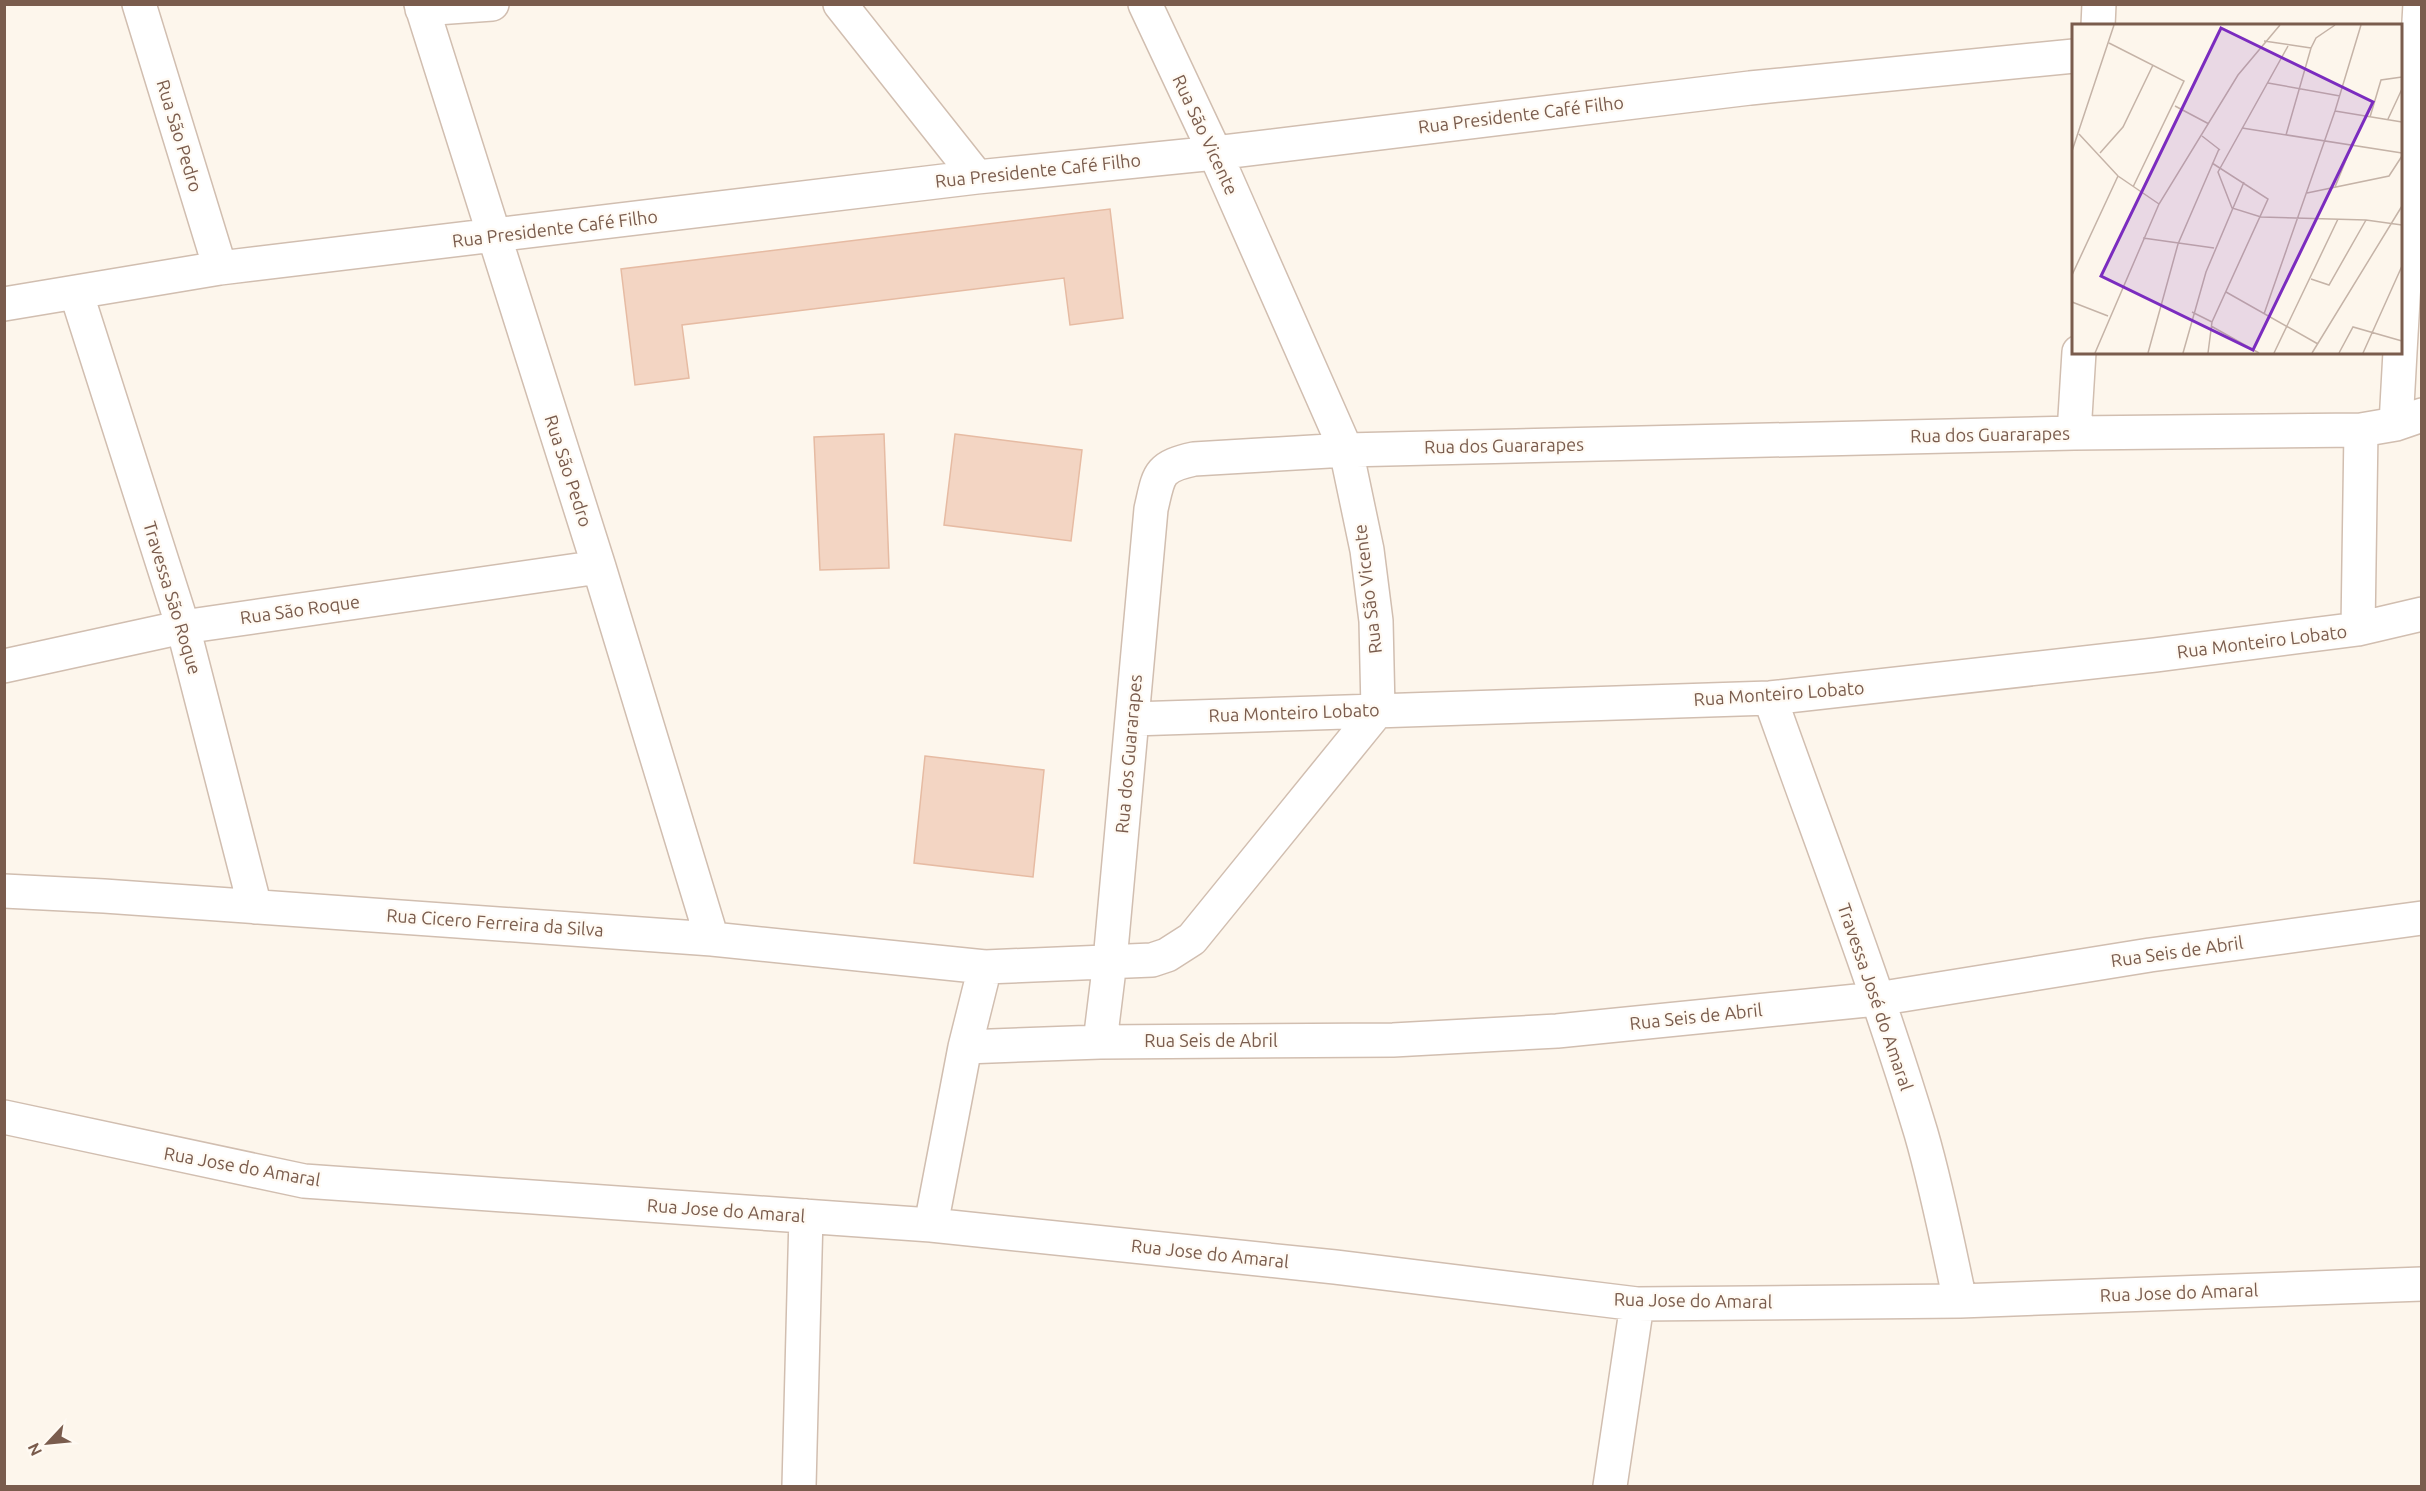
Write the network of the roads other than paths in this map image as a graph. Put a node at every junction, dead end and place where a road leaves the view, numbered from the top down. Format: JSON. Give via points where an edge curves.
{"nodes":[{"id":1,"x":139,"y":4,"type":"edge"},
{"id":2,"x":492,"y":4,"type":"edge"},
{"id":3,"x":840,"y":4,"type":"edge"},
{"id":4,"x":1145,"y":4,"type":"edge"},
{"id":5,"x":2099,"y":4,"type":"edge"},
{"id":6,"x":2420,"y":4,"type":"edge"},
{"id":7,"x":422,"y":7,"type":"edge"},
{"id":8,"x":2098,"y":24,"type":"edge"},
{"id":9,"x":2072,"y":56,"type":"edge"},
{"id":10,"x":1215,"y":153,"type":"junction"},
{"id":11,"x":977,"y":177,"type":"junction"},
{"id":12,"x":492,"y":237,"type":"junction"},
{"id":13,"x":220,"y":268,"type":"junction"},
{"id":14,"x":76,"y":292,"type":"junction"},
{"id":15,"x":4,"y":304,"type":"edge"},
{"id":16,"x":2402,"y":317,"type":"edge"},
{"id":17,"x":2079,"y":354,"type":"edge"},
{"id":18,"x":2400,"y":354,"type":"edge"},
{"id":19,"x":2409,"y":419,"type":"edge"},
{"id":20,"x":2361,"y":430,"type":"junction"},
{"id":21,"x":2074,"y":433,"type":"junction"},
{"id":22,"x":1346,"y":450,"type":"junction"},
{"id":23,"x":598,"y":567,"type":"junction"},
{"id":24,"x":2421,"y":614,"type":"edge"},
{"id":25,"x":183,"y":627,"type":"junction"},
{"id":26,"x":2358,"y":629,"type":"junction"},
{"id":27,"x":4,"y":666,"type":"edge"},
{"id":28,"x":1770,"y":698,"type":"junction"},
{"id":29,"x":1378,"y":710,"type":"junction"},
{"id":30,"x":1132,"y":719,"type":"junction"},
{"id":31,"x":4,"y":891,"type":"edge"},
{"id":32,"x":255,"y":907,"type":"junction"},
{"id":33,"x":2421,"y":918,"type":"edge"},
{"id":34,"x":712,"y":939,"type":"junction"},
{"id":35,"x":1110,"y":961,"type":"junction"},
{"id":36,"x":985,"y":968,"type":"junction"},
{"id":37,"x":1876,"y":999,"type":"junction"},
{"id":38,"x":1100,"y":1042,"type":"junction"},
{"id":39,"x":965,"y":1047,"type":"junction"},
{"id":40,"x":4,"y":1117,"type":"edge"},
{"id":41,"x":806,"y":1216,"type":"junction"},
{"id":42,"x":931,"y":1225,"type":"junction"},
{"id":43,"x":2421,"y":1284,"type":"edge"},
{"id":44,"x":1960,"y":1301,"type":"junction"},
{"id":45,"x":1637,"y":1304,"type":"junction"},
{"id":46,"x":799,"y":1486,"type":"edge"},
{"id":47,"x":1611,"y":1486,"type":"edge"}],
"edges":[{"from":1,"to":13,"type":"street","name":"Rua São Pedro"},
{"from":2,"to":7,"type":"street"},
{"from":3,"to":11,"type":"street"},
{"from":4,"to":10,"type":"street","name":"Rua São Vicente"},
{"from":5,"to":8,"type":"street"},
{"from":6,"to":16,"type":"street"},
{"from":7,"to":12,"type":"street","name":"Rua São Pedro"},
{"from":9,"to":10,"type":"street","name":"Rua Presidente Café Filho","via":[[1750,88]]},
{"from":10,"to":11,"type":"street","name":"Rua Presidente Café Filho"},
{"from":10,"to":22,"type":"street","name":"Rua São Vicente"},
{"from":11,"to":12,"type":"street","name":"Rua Presidente Café Filho"},
{"from":12,"to":13,"type":"street","name":"Rua Presidente Café Filho"},
{"from":12,"to":23,"type":"street","name":"Rua São Pedro"},
{"from":13,"to":14,"type":"street","name":"Rua Presidente Café Filho"},
{"from":14,"to":15,"type":"street","name":"Rua Presidente Café Filho"},
{"from":14,"to":25,"type":"street","name":"Travessa São Roque"},
{"from":17,"to":21,"type":"street"},
{"from":18,"to":19,"type":"street"},
{"from":19,"to":20,"type":"street","name":"Rua dos Guararapes"},
{"from":20,"to":21,"type":"street","name":"Rua dos Guararapes"},
{"from":20,"to":26,"type":"street"},
{"from":21,"to":22,"type":"street","name":"Rua dos Guararapes"},
{"from":22,"to":29,"type":"street","name":"Rua São Vicente","via":[[1367,550],[1376,621]]},
{"from":22,"to":30,"type":"street","name":"Rua dos Guararapes","via":[[1194,459],[1162,472],[1151,509]]},
{"from":23,"to":25,"type":"street","name":"Rua São Roque"},
{"from":23,"to":34,"type":"street","name":"Rua São Pedro"},
{"from":24,"to":26,"type":"street","name":"Rua Monteiro Lobato"},
{"from":25,"to":27,"type":"street","name":"Rua São Roque"},
{"from":25,"to":32,"type":"street","name":"Travessa São Roque"},
{"from":26,"to":28,"type":"street","name":"Rua Monteiro Lobato"},
{"from":28,"to":29,"type":"street","name":"Rua Monteiro Lobato"},
{"from":28,"to":37,"type":"street","name":"Travessa José do Amaral"},
{"from":29,"to":30,"type":"street","name":"Rua Monteiro Lobato"},
{"from":29,"to":35,"type":"street","via":[[1192,939],[1152,960]]},
{"from":30,"to":35,"type":"street","name":"Rua dos Guararapes"},
{"from":31,"to":32,"type":"street","name":"Rua Cicero Ferreira da Silva"},
{"from":32,"to":34,"type":"street","name":"Rua Cicero Ferreira da Silva"},
{"from":33,"to":37,"type":"street","name":"Rua Seis de Abril","via":[[2150,955]]},
{"from":34,"to":36,"type":"street","name":"Rua Cicero Ferreira da Silva"},
{"from":35,"to":36,"type":"street"},
{"from":35,"to":38,"type":"street","name":"Rua dos Guararapes"},
{"from":36,"to":39,"type":"street"},
{"from":37,"to":38,"type":"street","name":"Rua Seis de Abril","via":[[1557,1030],[1393,1040]]},
{"from":37,"to":44,"type":"street","name":"Travessa José do Amaral","via":[[1924,1143]]},
{"from":38,"to":39,"type":"street","name":"Rua Seis de Abril"},
{"from":39,"to":42,"type":"street"},
{"from":40,"to":41,"type":"street","name":"Rua Jose do Amaral","via":[[304,1181]]},
{"from":41,"to":42,"type":"street","name":"Rua Jose do Amaral"},
{"from":41,"to":46,"type":"street"},
{"from":42,"to":45,"type":"street","name":"Rua Jose do Amaral","via":[[1335,1267]]},
{"from":43,"to":44,"type":"street","name":"Rua Jose do Amaral"},
{"from":44,"to":45,"type":"street","name":"Rua Jose do Amaral"},
{"from":45,"to":47,"type":"street"}]}
